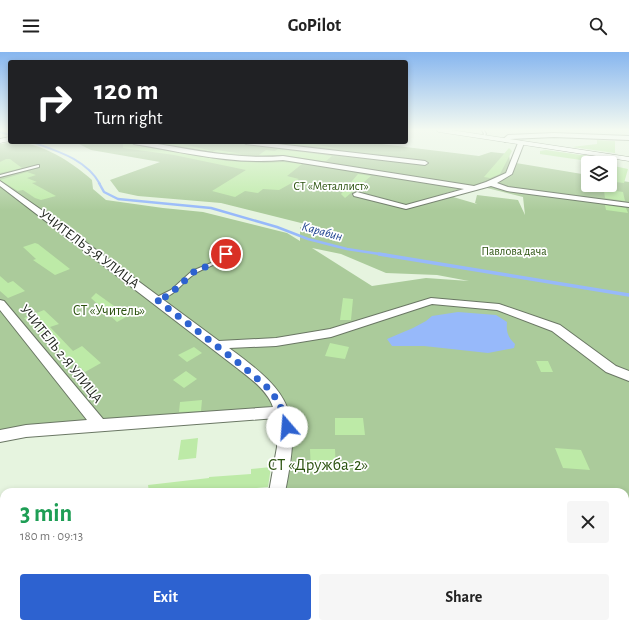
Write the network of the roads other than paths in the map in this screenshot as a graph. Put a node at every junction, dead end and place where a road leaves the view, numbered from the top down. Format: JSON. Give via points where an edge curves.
{"nodes":[{"id":1,"x":226,"y":157,"type":"edge"},
{"id":2,"x":365,"y":157,"type":"edge"},
{"id":3,"x":516,"y":157,"type":"edge"},
{"id":4,"x":615,"y":157,"type":"edge"},
{"id":5,"x":271,"y":158,"type":"joint"},
{"id":6,"x":629,"y":159,"type":"edge"},
{"id":7,"x":425,"y":163,"type":"dead end"},
{"id":8,"x":38,"y":166,"type":"dead end"},
{"id":9,"x":0,"y":176,"type":"edge"},
{"id":10,"x":0,"y":183,"type":"edge"},
{"id":11,"x":492,"y":183,"type":"junction"},
{"id":12,"x":474,"y":188,"type":"junction"},
{"id":13,"x":357,"y":194,"type":"dead end"},
{"id":14,"x":629,"y":205,"type":"edge"},
{"id":15,"x":226,"y":254,"type":"dead end"},
{"id":16,"x":156,"y":299,"type":"junction"},
{"id":17,"x":0,"y":303,"type":"edge"},
{"id":18,"x":216,"y":345,"type":"junction"},
{"id":19,"x":629,"y":376,"type":"edge"},
{"id":20,"x":282,"y":412,"type":"junction"},
{"id":21,"x":99,"y":425,"type":"junction"},
{"id":22,"x":0,"y":436,"type":"edge"},
{"id":23,"x":278,"y":485,"type":"edge"}],
"edges":[{"from":1,"to":5,"type":"street","via":[[262,160]]},
{"from":2,"to":7,"type":"street"},
{"from":3,"to":11,"type":"street","via":[[509,174]]},
{"from":4,"to":6,"type":"street"},
{"from":5,"to":12,"type":"street"},
{"from":8,"to":9,"type":"lane"},
{"from":10,"to":16,"type":"street","name":"УЧИТЕЛЬ 3-Я УЛИЦА"},
{"from":11,"to":12,"type":"street"},
{"from":11,"to":14,"type":"street","via":[[507,189]]},
{"from":12,"to":13,"type":"street","via":[[406,207]]},
{"from":15,"to":16,"type":"lane","via":[[220,261],[195,271],[168,296]]},
{"from":16,"to":18,"type":"street","name":"УЧИТЕЛЬ 3-Я УЛИЦА"},
{"from":17,"to":21,"type":"street","name":"УЧИТЕЛЬ 2-Я УЛИЦА"},
{"from":18,"to":19,"type":"street","via":[[276,342],[331,333],[431,302],[498,307],[556,328],[611,369]]},
{"from":18,"to":20,"type":"street","name":"УЧИТЕЛЬ 3-Я УЛИЦА","via":[[266,386],[279,402]]},
{"from":20,"to":21,"type":"street"},
{"from":20,"to":23,"type":"street","name":"УЧИТЕЛЬ 3-Я УЛИЦА","via":[[287,427]]},
{"from":21,"to":22,"type":"street","via":[[26,431]]}]}
